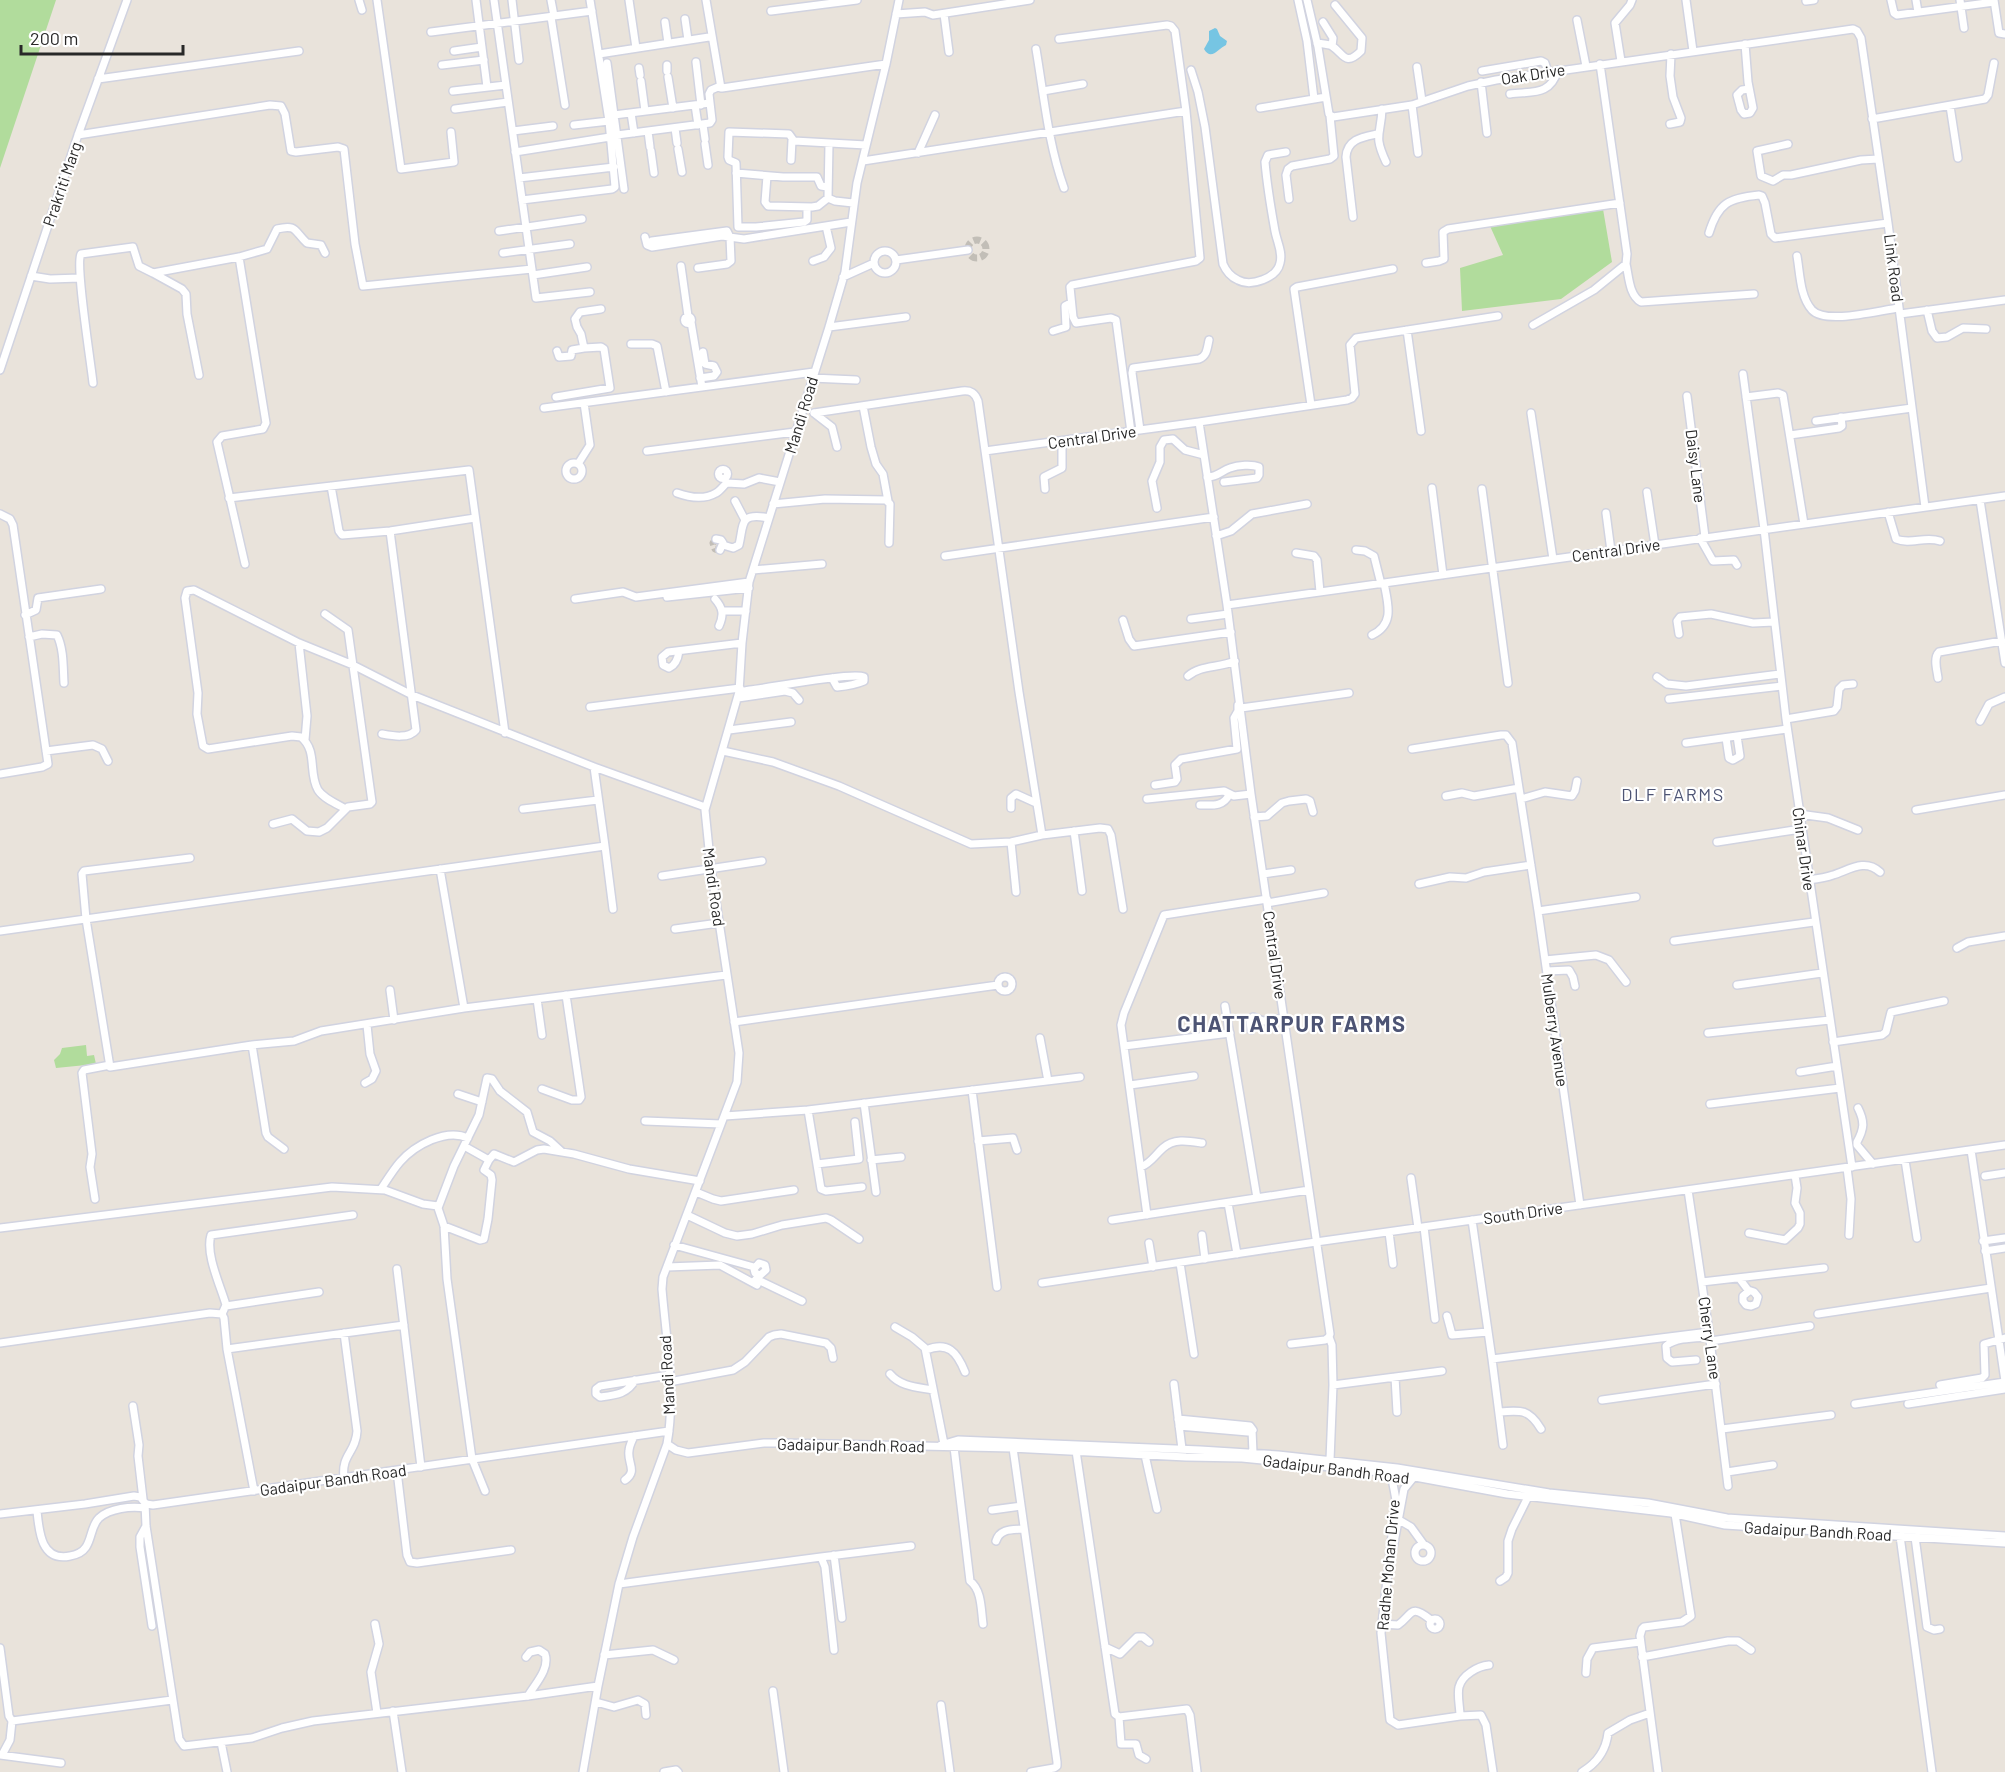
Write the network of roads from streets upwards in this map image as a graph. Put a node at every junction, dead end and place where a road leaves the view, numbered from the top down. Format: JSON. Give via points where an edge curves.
{"nodes":[{"id":1,"x":127,"y":0,"type":"edge"},
{"id":2,"x":359,"y":0,"type":"edge"},
{"id":3,"x":377,"y":0,"type":"edge"},
{"id":4,"x":476,"y":0,"type":"edge"},
{"id":5,"x":494,"y":0,"type":"edge"},
{"id":6,"x":512,"y":0,"type":"edge"},
{"id":7,"x":551,"y":0,"type":"edge"},
{"id":8,"x":590,"y":0,"type":"edge"},
{"id":9,"x":629,"y":0,"type":"edge"},
{"id":10,"x":706,"y":0,"type":"edge"},
{"id":11,"x":857,"y":0,"type":"edge"},
{"id":12,"x":899,"y":0,"type":"edge"},
{"id":13,"x":1030,"y":0,"type":"edge"},
{"id":14,"x":1298,"y":0,"type":"edge"},
{"id":15,"x":1307,"y":0,"type":"edge"},
{"id":16,"x":1632,"y":0,"type":"edge"},
{"id":17,"x":1686,"y":0,"type":"edge"},
{"id":18,"x":1814,"y":0,"type":"edge"},
{"id":19,"x":1891,"y":0,"type":"edge"},
{"id":20,"x":1916,"y":0,"type":"edge"},
{"id":21,"x":1806,"y":1,"type":"edge"},
{"id":22,"x":1994,"y":1,"type":"edge"},
{"id":23,"x":1960,"y":3,"type":"edge"},
{"id":24,"x":1335,"y":5,"type":"dead end"},
{"id":25,"x":362,"y":10,"type":"dead end"},
{"id":26,"x":592,"y":10,"type":"junction"},
{"id":27,"x":771,"y":11,"type":"dead end"},
{"id":28,"x":1918,"y":12,"type":"junction"},
{"id":29,"x":896,"y":14,"type":"junction"},
{"id":30,"x":944,"y":14,"type":"junction"},
{"id":31,"x":552,"y":17,"type":"junction"},
{"id":32,"x":685,"y":19,"type":"dead end"},
{"id":33,"x":1577,"y":20,"type":"dead end"},
{"id":34,"x":514,"y":22,"type":"junction"},
{"id":35,"x":665,"y":22,"type":"dead end"},
{"id":36,"x":706,"y":22,"type":"dead end"},
{"id":37,"x":1323,"y":22,"type":"dead end"},
{"id":38,"x":497,"y":24,"type":"junction"},
{"id":39,"x":479,"y":27,"type":"junction"},
{"id":40,"x":1964,"y":28,"type":"dead end"},
{"id":41,"x":1857,"y":31,"type":"joint"},
{"id":42,"x":432,"y":32,"type":"dead end"},
{"id":43,"x":2005,"y":34,"type":"edge"},
{"id":44,"x":709,"y":37,"type":"junction"},
{"id":45,"x":1059,"y":39,"type":"dead end"},
{"id":46,"x":688,"y":40,"type":"junction"},
{"id":47,"x":668,"y":43,"type":"junction"},
{"id":48,"x":1317,"y":43,"type":"junction"},
{"id":49,"x":1745,"y":44,"type":"junction"},
{"id":50,"x":1332,"y":46,"type":"junction"},
{"id":51,"x":482,"y":47,"type":"junction"},
{"id":52,"x":636,"y":48,"type":"junction"},
{"id":53,"x":1036,"y":49,"type":"dead end"},
{"id":54,"x":299,"y":51,"type":"dead end"},
{"id":55,"x":454,"y":51,"type":"dead end"},
{"id":56,"x":1692,"y":51,"type":"junction"},
{"id":57,"x":948,"y":52,"type":"dead end"},
{"id":58,"x":598,"y":54,"type":"junction"},
{"id":59,"x":1671,"y":54,"type":"junction"},
{"id":60,"x":484,"y":60,"type":"junction"},
{"id":61,"x":519,"y":60,"type":"dead end"},
{"id":62,"x":1621,"y":61,"type":"junction"},
{"id":63,"x":696,"y":62,"type":"dead end"},
{"id":64,"x":607,"y":63,"type":"dead end"},
{"id":65,"x":1994,"y":63,"type":"dead end"},
{"id":66,"x":886,"y":64,"type":"junction"},
{"id":67,"x":1600,"y":64,"type":"junction"},
{"id":68,"x":442,"y":65,"type":"dead end"},
{"id":69,"x":1586,"y":66,"type":"junction"},
{"id":70,"x":1417,"y":67,"type":"dead end"},
{"id":71,"x":1191,"y":70,"type":"dead end"},
{"id":72,"x":1558,"y":70,"type":"junction"},
{"id":73,"x":668,"y":71,"type":"dead end"},
{"id":74,"x":1482,"y":71,"type":"dead end"},
{"id":75,"x":1548,"y":72,"type":"junction"},
{"id":76,"x":640,"y":75,"type":"dead end"},
{"id":77,"x":98,"y":79,"type":"junction"},
{"id":78,"x":1481,"y":82,"type":"junction"},
{"id":79,"x":1083,"y":84,"type":"dead end"},
{"id":80,"x":506,"y":85,"type":"junction"},
{"id":81,"x":487,"y":87,"type":"junction"},
{"id":82,"x":719,"y":87,"type":"junction"},
{"id":83,"x":1749,"y":89,"type":"dead end"},
{"id":84,"x":1043,"y":91,"type":"junction"},
{"id":85,"x":453,"y":92,"type":"dead end"},
{"id":86,"x":1510,"y":94,"type":"dead end"},
{"id":87,"x":1326,"y":97,"type":"junction"},
{"id":88,"x":1314,"y":99,"type":"junction"},
{"id":89,"x":1422,"y":101,"type":"junction"},
{"id":90,"x":508,"y":102,"type":"junction"},
{"id":91,"x":710,"y":104,"type":"junction"},
{"id":92,"x":565,"y":105,"type":"dead end"},
{"id":93,"x":698,"y":105,"type":"junction"},
{"id":94,"x":1412,"y":105,"type":"junction"},
{"id":95,"x":1950,"y":106,"type":"junction"},
{"id":96,"x":673,"y":108,"type":"junction"},
{"id":97,"x":1260,"y":108,"type":"dead end"},
{"id":98,"x":455,"y":109,"type":"dead end"},
{"id":99,"x":1382,"y":109,"type":"junction"},
{"id":100,"x":645,"y":111,"type":"junction"},
{"id":101,"x":1186,"y":111,"type":"junction"},
{"id":102,"x":631,"y":113,"type":"junction"},
{"id":103,"x":935,"y":115,"type":"dead end"},
{"id":104,"x":1330,"y":116,"type":"junction"},
{"id":105,"x":611,"y":118,"type":"junction"},
{"id":106,"x":1872,"y":119,"type":"junction"},
{"id":107,"x":1670,"y":124,"type":"dead end"},
{"id":108,"x":574,"y":125,"type":"dead end"},
{"id":109,"x":700,"y":125,"type":"junction"},
{"id":110,"x":553,"y":126,"type":"dead end"},
{"id":111,"x":675,"y":128,"type":"junction"},
{"id":112,"x":513,"y":131,"type":"junction"},
{"id":113,"x":648,"y":131,"type":"junction"},
{"id":114,"x":451,"y":132,"type":"dead end"},
{"id":115,"x":633,"y":133,"type":"junction"},
{"id":116,"x":1049,"y":133,"type":"junction"},
{"id":117,"x":1487,"y":133,"type":"dead end"},
{"id":118,"x":1377,"y":134,"type":"junction"},
{"id":119,"x":78,"y":135,"type":"junction"},
{"id":120,"x":614,"y":136,"type":"junction"},
{"id":121,"x":792,"y":140,"type":"junction"},
{"id":122,"x":829,"y":144,"type":"junction"},
{"id":123,"x":1788,"y":144,"type":"dead end"},
{"id":124,"x":866,"y":145,"type":"junction"},
{"id":125,"x":515,"y":152,"type":"junction"},
{"id":126,"x":1286,"y":152,"type":"dead end"},
{"id":127,"x":918,"y":153,"type":"junction"},
{"id":128,"x":1418,"y":153,"type":"dead end"},
{"id":129,"x":1958,"y":158,"type":"dead end"},
{"id":130,"x":1878,"y":159,"type":"junction"},
{"id":131,"x":791,"y":160,"type":"dead end"},
{"id":132,"x":863,"y":161,"type":"junction"},
{"id":133,"x":1386,"y":162,"type":"dead end"},
{"id":134,"x":708,"y":165,"type":"dead end"},
{"id":135,"x":614,"y":167,"type":"junction"},
{"id":136,"x":682,"y":172,"type":"dead end"},
{"id":137,"x":654,"y":173,"type":"dead end"},
{"id":138,"x":736,"y":173,"type":"junction"},
{"id":139,"x":767,"y":176,"type":"junction"},
{"id":140,"x":519,"y":178,"type":"junction"},
{"id":141,"x":828,"y":188,"type":"junction"},
{"id":142,"x":1064,"y":188,"type":"dead end"},
{"id":143,"x":624,"y":189,"type":"dead end"},
{"id":144,"x":828,"y":198,"type":"junction"},
{"id":145,"x":1289,"y":198,"type":"dead end"},
{"id":146,"x":522,"y":200,"type":"junction"},
{"id":147,"x":853,"y":203,"type":"junction"},
{"id":148,"x":1620,"y":203,"type":"junction"},
{"id":149,"x":807,"y":207,"type":"junction"},
{"id":150,"x":1353,"y":217,"type":"dead end"},
{"id":151,"x":582,"y":219,"type":"dead end"},
{"id":152,"x":851,"y":222,"type":"junction"},
{"id":153,"x":1888,"y":223,"type":"junction"},
{"id":154,"x":826,"y":226,"type":"junction"},
{"id":155,"x":526,"y":227,"type":"junction"},
{"id":156,"x":500,"y":231,"type":"dead end"},
{"id":157,"x":1709,"y":232,"type":"dead end"},
{"id":158,"x":645,"y":237,"type":"dead end"},
{"id":159,"x":730,"y":237,"type":"junction"},
{"id":160,"x":652,"y":241,"type":"dead end"},
{"id":161,"x":570,"y":244,"type":"dead end"},
{"id":162,"x":529,"y":250,"type":"junction"},
{"id":163,"x":968,"y":250,"type":"dead end"},
{"id":164,"x":325,"y":253,"type":"dead end"},
{"id":165,"x":503,"y":254,"type":"dead end"},
{"id":166,"x":1797,"y":256,"type":"dead end"},
{"id":167,"x":239,"y":257,"type":"junction"},
{"id":168,"x":896,"y":260,"type":"junction"},
{"id":169,"x":813,"y":261,"type":"dead end"},
{"id":170,"x":874,"y":263,"type":"junction"},
{"id":171,"x":1426,"y":263,"type":"dead end"},
{"id":172,"x":1626,"y":264,"type":"junction"},
{"id":173,"x":681,"y":266,"type":"dead end"},
{"id":174,"x":588,"y":267,"type":"dead end"},
{"id":175,"x":698,"y":268,"type":"dead end"},
{"id":176,"x":1393,"y":269,"type":"dead end"},
{"id":177,"x":532,"y":272,"type":"junction"},
{"id":178,"x":153,"y":273,"type":"junction"},
{"id":179,"x":31,"y":276,"type":"junction"},
{"id":180,"x":843,"y":277,"type":"junction"},
{"id":181,"x":80,"y":278,"type":"junction"},
{"id":182,"x":590,"y":292,"type":"dead end"},
{"id":183,"x":1754,"y":294,"type":"dead end"},
{"id":184,"x":2005,"y":300,"type":"edge"},
{"id":185,"x":1071,"y":303,"type":"junction"},
{"id":186,"x":601,"y":309,"type":"dead end"},
{"id":187,"x":1927,"y":310,"type":"junction"},
{"id":188,"x":1899,"y":311,"type":"junction"},
{"id":189,"x":1498,"y":316,"type":"dead end"},
{"id":190,"x":906,"y":317,"type":"dead end"},
{"id":191,"x":1533,"y":325,"type":"dead end"},
{"id":192,"x":829,"y":327,"type":"junction"},
{"id":193,"x":1986,"y":329,"type":"dead end"},
{"id":194,"x":1407,"y":330,"type":"junction"},
{"id":195,"x":1053,"y":331,"type":"dead end"},
{"id":196,"x":1209,"y":340,"type":"dead end"},
{"id":197,"x":631,"y":344,"type":"dead end"},
{"id":198,"x":584,"y":348,"type":"junction"},
{"id":199,"x":557,"y":351,"type":"dead end"},
{"id":200,"x":703,"y":352,"type":"dead end"},
{"id":201,"x":0,"y":370,"type":"edge"},
{"id":202,"x":1743,"y":374,"type":"dead end"},
{"id":203,"x":199,"y":375,"type":"dead end"},
{"id":204,"x":813,"y":375,"type":"junction"},
{"id":205,"x":700,"y":378,"type":"junction"},
{"id":206,"x":856,"y":380,"type":"dead end"},
{"id":207,"x":93,"y":382,"type":"dead end"},
{"id":208,"x":702,"y":387,"type":"junction"},
{"id":209,"x":666,"y":392,"type":"junction"},
{"id":210,"x":570,"y":395,"type":"junction"},
{"id":211,"x":1687,"y":396,"type":"dead end"},
{"id":212,"x":556,"y":397,"type":"dead end"},
{"id":213,"x":1746,"y":397,"type":"junction"},
{"id":214,"x":584,"y":404,"type":"junction"},
{"id":215,"x":572,"y":405,"type":"junction"},
{"id":216,"x":1311,"y":405,"type":"junction"},
{"id":217,"x":863,"y":406,"type":"junction"},
{"id":218,"x":544,"y":408,"type":"dead end"},
{"id":219,"x":1912,"y":408,"type":"junction"},
{"id":220,"x":1531,"y":413,"type":"dead end"},
{"id":221,"x":1841,"y":417,"type":"junction"},
{"id":222,"x":1816,"y":421,"type":"dead end"},
{"id":223,"x":1199,"y":422,"type":"junction"},
{"id":224,"x":1140,"y":430,"type":"junction"},
{"id":225,"x":1421,"y":431,"type":"dead end"},
{"id":226,"x":795,"y":432,"type":"junction"},
{"id":227,"x":1131,"y":432,"type":"junction"},
{"id":228,"x":1790,"y":435,"type":"junction"},
{"id":229,"x":1062,"y":441,"type":"junction"},
{"id":230,"x":837,"y":447,"type":"dead end"},
{"id":231,"x":647,"y":451,"type":"dead end"},
{"id":232,"x":985,"y":451,"type":"junction"},
{"id":233,"x":1204,"y":455,"type":"junction"},
{"id":234,"x":578,"y":464,"type":"dead end"},
{"id":235,"x":1207,"y":477,"type":"junction"},
{"id":236,"x":780,"y":482,"type":"junction"},
{"id":237,"x":1224,"y":482,"type":"dead end"},
{"id":238,"x":331,"y":486,"type":"junction"},
{"id":239,"x":1432,"y":488,"type":"dead end"},
{"id":240,"x":1045,"y":489,"type":"dead end"},
{"id":241,"x":1482,"y":489,"type":"dead end"},
{"id":242,"x":1647,"y":492,"type":"dead end"},
{"id":243,"x":677,"y":493,"type":"dead end"},
{"id":244,"x":2005,"y":496,"type":"edge"},
{"id":245,"x":229,"y":498,"type":"junction"},
{"id":246,"x":1980,"y":500,"type":"junction"},
{"id":247,"x":735,"y":501,"type":"dead end"},
{"id":248,"x":888,"y":501,"type":"junction"},
{"id":249,"x":773,"y":504,"type":"junction"},
{"id":250,"x":1307,"y":504,"type":"dead end"},
{"id":251,"x":1157,"y":507,"type":"dead end"},
{"id":252,"x":1925,"y":507,"type":"junction"},
{"id":253,"x":1888,"y":512,"type":"junction"},
{"id":254,"x":1606,"y":513,"type":"dead end"},
{"id":255,"x":0,"y":514,"type":"edge"},
{"id":256,"x":1214,"y":517,"type":"junction"},
{"id":257,"x":475,"y":518,"type":"junction"},
{"id":258,"x":769,"y":518,"type":"junction"},
{"id":259,"x":745,"y":520,"type":"junction"},
{"id":260,"x":1804,"y":524,"type":"junction"},
{"id":261,"x":1764,"y":529,"type":"junction"},
{"id":262,"x":390,"y":531,"type":"junction"},
{"id":263,"x":1216,"y":536,"type":"junction"},
{"id":264,"x":1703,"y":537,"type":"junction"},
{"id":265,"x":716,"y":539,"type":"dead end"},
{"id":266,"x":1940,"y":541,"type":"dead end"},
{"id":267,"x":889,"y":543,"type":"dead end"},
{"id":268,"x":1655,"y":545,"type":"junction"},
{"id":269,"x":999,"y":547,"type":"junction"},
{"id":270,"x":1356,"y":550,"type":"dead end"},
{"id":271,"x":1611,"y":551,"type":"junction"},
{"id":272,"x":1296,"y":554,"type":"dead end"},
{"id":273,"x":945,"y":556,"type":"dead end"},
{"id":274,"x":1553,"y":560,"type":"junction"},
{"id":275,"x":245,"y":564,"type":"dead end"},
{"id":276,"x":822,"y":564,"type":"dead end"},
{"id":277,"x":1737,"y":565,"type":"dead end"},
{"id":278,"x":1492,"y":568,"type":"junction"},
{"id":279,"x":753,"y":570,"type":"junction"},
{"id":280,"x":1443,"y":575,"type":"junction"},
{"id":281,"x":1382,"y":583,"type":"junction"},
{"id":282,"x":749,"y":585,"type":"junction"},
{"id":283,"x":101,"y":589,"type":"dead end"},
{"id":284,"x":1320,"y":592,"type":"junction"},
{"id":285,"x":2005,"y":598,"type":"edge"},
{"id":286,"x":575,"y":599,"type":"dead end"},
{"id":287,"x":653,"y":599,"type":"dead end"},
{"id":288,"x":715,"y":599,"type":"dead end"},
{"id":289,"x":1996,"y":599,"type":"junction"},
{"id":290,"x":1227,"y":605,"type":"junction"},
{"id":291,"x":723,"y":611,"type":"junction"},
{"id":292,"x":746,"y":611,"type":"junction"},
{"id":293,"x":325,"y":614,"type":"dead end"},
{"id":294,"x":1228,"y":614,"type":"junction"},
{"id":295,"x":25,"y":615,"type":"junction"},
{"id":296,"x":1191,"y":619,"type":"dead end"},
{"id":297,"x":1123,"y":620,"type":"dead end"},
{"id":298,"x":1774,"y":622,"type":"junction"},
{"id":299,"x":719,"y":626,"type":"dead end"},
{"id":300,"x":1231,"y":632,"type":"junction"},
{"id":301,"x":1678,"y":634,"type":"dead end"},
{"id":302,"x":1372,"y":635,"type":"dead end"},
{"id":303,"x":29,"y":637,"type":"junction"},
{"id":304,"x":2002,"y":641,"type":"junction"},
{"id":305,"x":299,"y":643,"type":"junction"},
{"id":306,"x":742,"y":643,"type":"junction"},
{"id":307,"x":679,"y":651,"type":"dead end"},
{"id":308,"x":2004,"y":651,"type":"edge"},
{"id":309,"x":1235,"y":661,"type":"junction"},
{"id":310,"x":2005,"y":663,"type":"edge"},
{"id":311,"x":353,"y":665,"type":"junction"},
{"id":312,"x":1780,"y":674,"type":"junction"},
{"id":313,"x":1188,"y":676,"type":"dead end"},
{"id":314,"x":1658,"y":677,"type":"dead end"},
{"id":315,"x":832,"y":678,"type":"dead end"},
{"id":316,"x":1938,"y":678,"type":"dead end"},
{"id":317,"x":64,"y":683,"type":"dead end"},
{"id":318,"x":1508,"y":683,"type":"dead end"},
{"id":319,"x":1853,"y":684,"type":"dead end"},
{"id":320,"x":1782,"y":686,"type":"junction"},
{"id":321,"x":739,"y":693,"type":"junction"},
{"id":322,"x":1349,"y":693,"type":"dead end"},
{"id":323,"x":412,"y":695,"type":"junction"},
{"id":324,"x":1239,"y":695,"type":"junction"},
{"id":325,"x":2005,"y":697,"type":"edge"},
{"id":326,"x":1669,"y":699,"type":"dead end"},
{"id":327,"x":799,"y":700,"type":"dead end"},
{"id":328,"x":590,"y":707,"type":"dead end"},
{"id":329,"x":1241,"y":708,"type":"junction"},
{"id":330,"x":1785,"y":719,"type":"junction"},
{"id":331,"x":1980,"y":721,"type":"dead end"},
{"id":332,"x":791,"y":722,"type":"dead end"},
{"id":333,"x":1787,"y":729,"type":"junction"},
{"id":334,"x":729,"y":730,"type":"junction"},
{"id":335,"x":505,"y":733,"type":"junction"},
{"id":336,"x":382,"y":734,"type":"dead end"},
{"id":337,"x":1737,"y":736,"type":"junction"},
{"id":338,"x":1726,"y":738,"type":"junction"},
{"id":339,"x":305,"y":740,"type":"junction"},
{"id":340,"x":1686,"y":743,"type":"dead end"},
{"id":341,"x":1412,"y":749,"type":"dead end"},
{"id":342,"x":46,"y":751,"type":"junction"},
{"id":343,"x":723,"y":751,"type":"junction"},
{"id":344,"x":108,"y":761,"type":"dead end"},
{"id":345,"x":594,"y":767,"type":"junction"},
{"id":346,"x":0,"y":774,"type":"edge"},
{"id":347,"x":1576,"y":781,"type":"dead end"},
{"id":348,"x":1155,"y":785,"type":"dead end"},
{"id":349,"x":1519,"y":788,"type":"junction"},
{"id":350,"x":1251,"y":794,"type":"junction"},
{"id":351,"x":1229,"y":795,"type":"junction"},
{"id":352,"x":1446,"y":795,"type":"dead end"},
{"id":353,"x":2005,"y":795,"type":"edge"},
{"id":354,"x":1147,"y":799,"type":"dead end"},
{"id":355,"x":1521,"y":799,"type":"junction"},
{"id":356,"x":598,"y":800,"type":"junction"},
{"id":357,"x":1036,"y":803,"type":"junction"},
{"id":358,"x":1200,"y":805,"type":"dead end"},
{"id":359,"x":705,"y":807,"type":"junction"},
{"id":360,"x":1011,"y":808,"type":"dead end"},
{"id":361,"x":346,"y":809,"type":"junction"},
{"id":362,"x":523,"y":809,"type":"dead end"},
{"id":363,"x":1916,"y":810,"type":"dead end"},
{"id":364,"x":1313,"y":812,"type":"dead end"},
{"id":365,"x":1799,"y":814,"type":"junction"},
{"id":366,"x":1254,"y":817,"type":"junction"},
{"id":367,"x":273,"y":824,"type":"dead end"},
{"id":368,"x":1801,"y":829,"type":"junction"},
{"id":369,"x":1858,"y":830,"type":"dead end"},
{"id":370,"x":1074,"y":831,"type":"junction"},
{"id":371,"x":1042,"y":835,"type":"junction"},
{"id":372,"x":1011,"y":842,"type":"junction"},
{"id":373,"x":1717,"y":842,"type":"dead end"},
{"id":374,"x":604,"y":846,"type":"junction"},
{"id":375,"x":190,"y":858,"type":"dead end"},
{"id":376,"x":762,"y":861,"type":"dead end"},
{"id":377,"x":1531,"y":865,"type":"junction"},
{"id":378,"x":440,"y":869,"type":"junction"},
{"id":379,"x":711,"y":869,"type":"junction"},
{"id":380,"x":1291,"y":870,"type":"dead end"},
{"id":381,"x":1880,"y":872,"type":"dead end"},
{"id":382,"x":1263,"y":874,"type":"junction"},
{"id":383,"x":662,"y":876,"type":"dead end"},
{"id":384,"x":1808,"y":880,"type":"junction"},
{"id":385,"x":1419,"y":884,"type":"dead end"},
{"id":386,"x":1082,"y":891,"type":"dead end"},
{"id":387,"x":1016,"y":892,"type":"dead end"},
{"id":388,"x":1324,"y":893,"type":"dead end"},
{"id":389,"x":1636,"y":897,"type":"dead end"},
{"id":390,"x":1267,"y":901,"type":"junction"},
{"id":391,"x":613,"y":909,"type":"dead end"},
{"id":392,"x":1123,"y":909,"type":"dead end"},
{"id":393,"x":1538,"y":911,"type":"junction"},
{"id":394,"x":86,"y":919,"type":"junction"},
{"id":395,"x":1814,"y":922,"type":"junction"},
{"id":396,"x":719,"y":923,"type":"junction"},
{"id":397,"x":675,"y":929,"type":"dead end"},
{"id":398,"x":0,"y":931,"type":"edge"},
{"id":399,"x":2005,"y":936,"type":"edge"},
{"id":400,"x":1674,"y":941,"type":"dead end"},
{"id":401,"x":1957,"y":948,"type":"dead end"},
{"id":402,"x":1545,"y":960,"type":"junction"},
{"id":403,"x":1547,"y":971,"type":"junction"},
{"id":404,"x":1822,"y":973,"type":"junction"},
{"id":405,"x":726,"y":975,"type":"junction"},
{"id":406,"x":1626,"y":982,"type":"dead end"},
{"id":407,"x":998,"y":985,"type":"dead end"},
{"id":408,"x":1737,"y":985,"type":"dead end"},
{"id":409,"x":1575,"y":986,"type":"dead end"},
{"id":410,"x":390,"y":990,"type":"dead end"},
{"id":411,"x":566,"y":995,"type":"junction"},
{"id":412,"x":537,"y":999,"type":"junction"},
{"id":413,"x":1944,"y":1001,"type":"dead end"},
{"id":414,"x":1226,"y":1006,"type":"dead end"},
{"id":415,"x":464,"y":1008,"type":"junction"},
{"id":416,"x":1284,"y":1018,"type":"junction"},
{"id":417,"x":394,"y":1020,"type":"junction"},
{"id":418,"x":1830,"y":1020,"type":"junction"},
{"id":419,"x":734,"y":1022,"type":"junction"},
{"id":420,"x":367,"y":1025,"type":"junction"},
{"id":421,"x":1251,"y":1030,"type":"dead end"},
{"id":422,"x":1230,"y":1033,"type":"junction"},
{"id":423,"x":1708,"y":1033,"type":"dead end"},
{"id":424,"x":542,"y":1035,"type":"dead end"},
{"id":425,"x":1040,"y":1038,"type":"dead end"},
{"id":426,"x":1833,"y":1042,"type":"junction"},
{"id":427,"x":252,"y":1045,"type":"junction"},
{"id":428,"x":1124,"y":1046,"type":"junction"},
{"id":429,"x":110,"y":1065,"type":"junction"},
{"id":430,"x":1837,"y":1066,"type":"junction"},
{"id":431,"x":1800,"y":1072,"type":"dead end"},
{"id":432,"x":1194,"y":1076,"type":"dead end"},
{"id":433,"x":1080,"y":1077,"type":"dead end"},
{"id":434,"x":1048,"y":1081,"type":"junction"},
{"id":435,"x":365,"y":1083,"type":"dead end"},
{"id":436,"x":1130,"y":1085,"type":"junction"},
{"id":437,"x":1840,"y":1088,"type":"junction"},
{"id":438,"x":542,"y":1089,"type":"dead end"},
{"id":439,"x":972,"y":1090,"type":"junction"},
{"id":440,"x":458,"y":1094,"type":"dead end"},
{"id":441,"x":482,"y":1102,"type":"junction"},
{"id":442,"x":864,"y":1103,"type":"junction"},
{"id":443,"x":1710,"y":1104,"type":"dead end"},
{"id":444,"x":1858,"y":1108,"type":"dead end"},
{"id":445,"x":808,"y":1110,"type":"junction"},
{"id":446,"x":725,"y":1116,"type":"junction"},
{"id":447,"x":645,"y":1121,"type":"dead end"},
{"id":448,"x":855,"y":1122,"type":"dead end"},
{"id":449,"x":721,"y":1124,"type":"junction"},
{"id":450,"x":468,"y":1138,"type":"junction"},
{"id":451,"x":978,"y":1141,"type":"junction"},
{"id":452,"x":1202,"y":1143,"type":"dead end"},
{"id":453,"x":2005,"y":1145,"type":"edge"},
{"id":454,"x":464,"y":1146,"type":"junction"},
{"id":455,"x":284,"y":1149,"type":"dead end"},
{"id":456,"x":1017,"y":1150,"type":"dead end"},
{"id":457,"x":1971,"y":1150,"type":"junction"},
{"id":458,"x":562,"y":1152,"type":"junction"},
{"id":459,"x":901,"y":1157,"type":"dead end"},
{"id":460,"x":489,"y":1160,"type":"junction"},
{"id":461,"x":871,"y":1160,"type":"junction"},
{"id":462,"x":1905,"y":1160,"type":"junction"},
{"id":463,"x":817,"y":1164,"type":"junction"},
{"id":464,"x":1873,"y":1164,"type":"junction"},
{"id":465,"x":1141,"y":1167,"type":"junction"},
{"id":466,"x":1849,"y":1168,"type":"junction"},
{"id":467,"x":2005,"y":1173,"type":"edge"},
{"id":468,"x":1795,"y":1175,"type":"junction"},
{"id":469,"x":1985,"y":1176,"type":"dead end"},
{"id":470,"x":1411,"y":1178,"type":"dead end"},
{"id":471,"x":700,"y":1181,"type":"junction"},
{"id":472,"x":862,"y":1187,"type":"dead end"},
{"id":473,"x":381,"y":1189,"type":"junction"},
{"id":474,"x":794,"y":1190,"type":"dead end"},
{"id":475,"x":1309,"y":1190,"type":"junction"},
{"id":476,"x":1688,"y":1190,"type":"junction"},
{"id":477,"x":696,"y":1192,"type":"junction"},
{"id":478,"x":876,"y":1192,"type":"dead end"},
{"id":479,"x":1257,"y":1198,"type":"junction"},
{"id":480,"x":94,"y":1199,"type":"dead end"},
{"id":481,"x":1228,"y":1203,"type":"junction"},
{"id":482,"x":1580,"y":1205,"type":"junction"},
{"id":483,"x":438,"y":1206,"type":"junction"},
{"id":484,"x":353,"y":1215,"type":"dead end"},
{"id":485,"x":687,"y":1215,"type":"junction"},
{"id":486,"x":1147,"y":1215,"type":"junction"},
{"id":487,"x":1112,"y":1220,"type":"dead end"},
{"id":488,"x":1472,"y":1221,"type":"junction"},
{"id":489,"x":444,"y":1226,"type":"junction"},
{"id":490,"x":0,"y":1228,"type":"edge"},
{"id":491,"x":1421,"y":1228,"type":"junction"},
{"id":492,"x":1389,"y":1232,"type":"junction"},
{"id":493,"x":1749,"y":1233,"type":"dead end"},
{"id":494,"x":1202,"y":1235,"type":"dead end"},
{"id":495,"x":1849,"y":1235,"type":"dead end"},
{"id":496,"x":1917,"y":1238,"type":"dead end"},
{"id":497,"x":2005,"y":1238,"type":"edge"},
{"id":498,"x":859,"y":1239,"type":"dead end"},
{"id":499,"x":1983,"y":1241,"type":"junction"},
{"id":500,"x":1316,"y":1242,"type":"junction"},
{"id":501,"x":1149,"y":1243,"type":"dead end"},
{"id":502,"x":674,"y":1245,"type":"junction"},
{"id":503,"x":2005,"y":1248,"type":"edge"},
{"id":504,"x":1985,"y":1251,"type":"junction"},
{"id":505,"x":1237,"y":1254,"type":"junction"},
{"id":506,"x":1205,"y":1259,"type":"junction"},
{"id":507,"x":1180,"y":1263,"type":"junction"},
{"id":508,"x":1393,"y":1264,"type":"dead end"},
{"id":509,"x":667,"y":1267,"type":"junction"},
{"id":510,"x":1153,"y":1267,"type":"junction"},
{"id":511,"x":1824,"y":1268,"type":"dead end"},
{"id":512,"x":397,"y":1269,"type":"dead end"},
{"id":513,"x":1739,"y":1278,"type":"junction"},
{"id":514,"x":1702,"y":1282,"type":"junction"},
{"id":515,"x":1042,"y":1283,"type":"dead end"},
{"id":516,"x":757,"y":1285,"type":"dead end"},
{"id":517,"x":997,"y":1287,"type":"dead end"},
{"id":518,"x":1991,"y":1288,"type":"junction"},
{"id":519,"x":1749,"y":1291,"type":"dead end"},
{"id":520,"x":319,"y":1292,"type":"dead end"},
{"id":521,"x":802,"y":1301,"type":"dead end"},
{"id":522,"x":224,"y":1310,"type":"junction"},
{"id":523,"x":1818,"y":1314,"type":"dead end"},
{"id":524,"x":1447,"y":1316,"type":"dead end"},
{"id":525,"x":1435,"y":1319,"type":"dead end"},
{"id":526,"x":404,"y":1325,"type":"junction"},
{"id":527,"x":1810,"y":1326,"type":"dead end"},
{"id":528,"x":895,"y":1327,"type":"dead end"},
{"id":529,"x":1488,"y":1332,"type":"junction"},
{"id":530,"x":344,"y":1333,"type":"junction"},
{"id":531,"x":1329,"y":1337,"type":"junction"},
{"id":532,"x":1710,"y":1337,"type":"junction"},
{"id":533,"x":2002,"y":1338,"type":"edge"},
{"id":534,"x":0,"y":1344,"type":"edge"},
{"id":535,"x":1291,"y":1344,"type":"dead end"},
{"id":536,"x":227,"y":1349,"type":"junction"},
{"id":537,"x":926,"y":1350,"type":"junction"},
{"id":538,"x":1194,"y":1354,"type":"dead end"},
{"id":539,"x":833,"y":1358,"type":"dead end"},
{"id":540,"x":1492,"y":1359,"type":"junction"},
{"id":541,"x":1696,"y":1360,"type":"dead end"},
{"id":542,"x":1442,"y":1371,"type":"dead end"},
{"id":543,"x":965,"y":1372,"type":"dead end"},
{"id":544,"x":890,"y":1374,"type":"dead end"},
{"id":545,"x":1395,"y":1377,"type":"junction"},
{"id":546,"x":669,"y":1379,"type":"junction"},
{"id":547,"x":635,"y":1380,"type":"junction"},
{"id":548,"x":2005,"y":1381,"type":"edge"},
{"id":549,"x":1174,"y":1384,"type":"dead end"},
{"id":550,"x":1716,"y":1384,"type":"junction"},
{"id":551,"x":1333,"y":1385,"type":"junction"},
{"id":552,"x":1940,"y":1385,"type":"dead end"},
{"id":553,"x":2005,"y":1389,"type":"edge"},
{"id":554,"x":933,"y":1390,"type":"junction"},
{"id":555,"x":1602,"y":1400,"type":"dead end"},
{"id":556,"x":1855,"y":1404,"type":"dead end"},
{"id":557,"x":1908,"y":1404,"type":"dead end"},
{"id":558,"x":133,"y":1406,"type":"dead end"},
{"id":559,"x":1397,"y":1412,"type":"dead end"},
{"id":560,"x":1499,"y":1412,"type":"junction"},
{"id":561,"x":1830,"y":1414,"type":"dead end"},
{"id":562,"x":1178,"y":1423,"type":"junction"},
{"id":563,"x":1540,"y":1429,"type":"dead end"},
{"id":564,"x":1722,"y":1429,"type":"junction"},
{"id":565,"x":669,"y":1431,"type":"junction"},
{"id":566,"x":634,"y":1436,"type":"junction"},
{"id":567,"x":667,"y":1444,"type":"junction"},
{"id":568,"x":941,"y":1445,"type":"junction"},
{"id":569,"x":1503,"y":1445,"type":"dead end"},
{"id":570,"x":954,"y":1447,"type":"junction"},
{"id":571,"x":1013,"y":1448,"type":"junction"},
{"id":572,"x":1182,"y":1449,"type":"junction"},
{"id":573,"x":1076,"y":1451,"type":"junction"},
{"id":574,"x":1253,"y":1453,"type":"junction"},
{"id":575,"x":1145,"y":1455,"type":"junction"},
{"id":576,"x":472,"y":1459,"type":"junction"},
{"id":577,"x":1330,"y":1460,"type":"junction"},
{"id":578,"x":1773,"y":1465,"type":"dead end"},
{"id":579,"x":421,"y":1467,"type":"junction"},
{"id":580,"x":397,"y":1471,"type":"junction"},
{"id":581,"x":1727,"y":1472,"type":"junction"},
{"id":582,"x":1391,"y":1473,"type":"junction"},
{"id":583,"x":344,"y":1478,"type":"junction"},
{"id":584,"x":1413,"y":1478,"type":"junction"},
{"id":585,"x":625,"y":1480,"type":"dead end"},
{"id":586,"x":1728,"y":1486,"type":"dead end"},
{"id":587,"x":254,"y":1491,"type":"junction"},
{"id":588,"x":485,"y":1491,"type":"dead end"},
{"id":589,"x":1528,"y":1497,"type":"junction"},
{"id":590,"x":144,"y":1503,"type":"junction"},
{"id":591,"x":1022,"y":1506,"type":"junction"},
{"id":592,"x":1156,"y":1509,"type":"dead end"},
{"id":593,"x":37,"y":1510,"type":"junction"},
{"id":594,"x":992,"y":1510,"type":"dead end"},
{"id":595,"x":0,"y":1514,"type":"edge"},
{"id":596,"x":1673,"y":1514,"type":"junction"},
{"id":597,"x":1399,"y":1520,"type":"junction"},
{"id":598,"x":146,"y":1526,"type":"junction"},
{"id":599,"x":1024,"y":1529,"type":"junction"},
{"id":600,"x":1900,"y":1536,"type":"junction"},
{"id":601,"x":2005,"y":1536,"type":"edge"},
{"id":602,"x":1915,"y":1537,"type":"junction"},
{"id":603,"x":996,"y":1541,"type":"dead end"},
{"id":604,"x":2005,"y":1544,"type":"edge"},
{"id":605,"x":1424,"y":1545,"type":"dead end"},
{"id":606,"x":910,"y":1546,"type":"dead end"},
{"id":607,"x":511,"y":1550,"type":"dead end"},
{"id":608,"x":834,"y":1555,"type":"junction"},
{"id":609,"x":821,"y":1557,"type":"junction"},
{"id":610,"x":1389,"y":1559,"type":"junction"},
{"id":611,"x":1500,"y":1581,"type":"dead end"},
{"id":612,"x":619,"y":1584,"type":"junction"},
{"id":613,"x":842,"y":1618,"type":"dead end"},
{"id":614,"x":1431,"y":1620,"type":"dead end"},
{"id":615,"x":375,"y":1624,"type":"dead end"},
{"id":616,"x":983,"y":1624,"type":"dead end"},
{"id":617,"x":1381,"y":1624,"type":"junction"},
{"id":618,"x":152,"y":1626,"type":"dead end"},
{"id":619,"x":1940,"y":1629,"type":"dead end"},
{"id":620,"x":1149,"y":1642,"type":"dead end"},
{"id":621,"x":1640,"y":1642,"type":"junction"},
{"id":622,"x":1105,"y":1647,"type":"junction"},
{"id":623,"x":0,"y":1648,"type":"edge"},
{"id":624,"x":834,"y":1650,"type":"dead end"},
{"id":625,"x":1751,"y":1650,"type":"dead end"},
{"id":626,"x":604,"y":1655,"type":"junction"},
{"id":627,"x":526,"y":1657,"type":"dead end"},
{"id":628,"x":1642,"y":1657,"type":"junction"},
{"id":629,"x":674,"y":1660,"type":"dead end"},
{"id":630,"x":1489,"y":1665,"type":"dead end"},
{"id":631,"x":1586,"y":1673,"type":"dead end"},
{"id":632,"x":598,"y":1686,"type":"junction"},
{"id":633,"x":773,"y":1691,"type":"dead end"},
{"id":634,"x":528,"y":1696,"type":"junction"},
{"id":635,"x":172,"y":1700,"type":"junction"},
{"id":636,"x":596,"y":1702,"type":"junction"},
{"id":637,"x":941,"y":1705,"type":"dead end"},
{"id":638,"x":393,"y":1712,"type":"junction"},
{"id":639,"x":377,"y":1713,"type":"junction"},
{"id":640,"x":1650,"y":1713,"type":"junction"},
{"id":641,"x":646,"y":1715,"type":"dead end"},
{"id":642,"x":1461,"y":1716,"type":"junction"},
{"id":643,"x":1119,"y":1718,"type":"junction"},
{"id":644,"x":12,"y":1721,"type":"junction"},
{"id":645,"x":221,"y":1742,"type":"junction"},
{"id":646,"x":1,"y":1755,"type":"edge"},
{"id":647,"x":1146,"y":1759,"type":"dead end"},
{"id":648,"x":61,"y":1762,"type":"dead end"},
{"id":649,"x":227,"y":1772,"type":"edge"},
{"id":650,"x":402,"y":1772,"type":"edge"},
{"id":651,"x":583,"y":1772,"type":"edge"},
{"id":652,"x":664,"y":1772,"type":"edge"},
{"id":653,"x":678,"y":1772,"type":"edge"},
{"id":654,"x":784,"y":1772,"type":"edge"},
{"id":655,"x":950,"y":1772,"type":"edge"},
{"id":656,"x":1032,"y":1772,"type":"edge"},
{"id":657,"x":1197,"y":1772,"type":"edge"},
{"id":658,"x":1493,"y":1772,"type":"edge"},
{"id":659,"x":1582,"y":1772,"type":"edge"},
{"id":660,"x":1658,"y":1772,"type":"edge"},
{"id":661,"x":1932,"y":1772,"type":"edge"}],
"edges":[{"from":1,"to":77,"type":"street","name":"Prakriti Marg"},
{"from":2,"to":25,"type":"street"},
{"from":3,"to":114,"type":"street","via":[[401,169],[454,162]]},
{"from":4,"to":39,"type":"street"},
{"from":5,"to":38,"type":"street"},
{"from":6,"to":34,"type":"street"},
{"from":7,"to":31,"type":"street"},
{"from":8,"to":26,"type":"street"},
{"from":9,"to":52,"type":"street"},
{"from":10,"to":82,"type":"street"},
{"from":11,"to":27,"type":"street"},
{"from":12,"to":29,"type":"street","name":"Mandi Road"},
{"from":13,"to":30,"type":"street"},
{"from":14,"to":88,"type":"street"},
{"from":15,"to":48,"type":"street"},
{"from":16,"to":62,"type":"street","via":[[1616,23]]},
{"from":17,"to":56,"type":"street"},
{"from":18,"to":21,"type":"street"},
{"from":19,"to":28,"type":"street","via":[[1895,14]]},
{"from":20,"to":28,"type":"street"},
{"from":22,"to":23,"type":"street"},
{"from":22,"to":43,"type":"street","via":[[1999,33]]},
{"from":23,"to":28,"type":"street"},
{"from":23,"to":40,"type":"street"},
{"from":24,"to":50,"type":"street","via":[[1363,43],[1361,51],[1351,58],[1342,56]]},
{"from":26,"to":31,"type":"street"},
{"from":26,"to":58,"type":"street"},
{"from":29,"to":30,"type":"street"},
{"from":29,"to":66,"type":"street","name":"Mandi Road"},
{"from":30,"to":57,"type":"street"},
{"from":31,"to":34,"type":"street"},
{"from":31,"to":92,"type":"street"},
{"from":32,"to":46,"type":"street"},
{"from":33,"to":69,"type":"street"},
{"from":34,"to":38,"type":"street"},
{"from":34,"to":61,"type":"street"},
{"from":35,"to":47,"type":"street"},
{"from":36,"to":44,"type":"street"},
{"from":37,"to":50,"type":"street","via":[[1333,38]]},
{"from":38,"to":39,"type":"street"},
{"from":38,"to":80,"type":"street"},
{"from":39,"to":42,"type":"street"},
{"from":39,"to":51,"type":"street"},
{"from":41,"to":49,"type":"street","name":"Oak Drive"},
{"from":41,"to":106,"type":"street","name":"Link Road"},
{"from":44,"to":46,"type":"street"},
{"from":44,"to":82,"type":"street"},
{"from":45,"to":101,"type":"street","via":[[1171,26],[1175,31]]},
{"from":46,"to":47,"type":"street"},
{"from":47,"to":52,"type":"street"},
{"from":48,"to":50,"type":"street"},
{"from":48,"to":87,"type":"street"},
{"from":49,"to":56,"type":"street","name":"Oak Drive"},
{"from":49,"to":83,"type":"street"},
{"from":51,"to":55,"type":"street"},
{"from":51,"to":60,"type":"street"},
{"from":52,"to":58,"type":"street"},
{"from":53,"to":84,"type":"street"},
{"from":54,"to":77,"type":"street"},
{"from":56,"to":59,"type":"street","name":"Oak Drive"},
{"from":58,"to":105,"type":"street"},
{"from":59,"to":62,"type":"street","name":"Oak Drive"},
{"from":59,"to":107,"type":"street","via":[[1673,97],[1681,120]]},
{"from":60,"to":68,"type":"street"},
{"from":60,"to":81,"type":"street"},
{"from":62,"to":67,"type":"street","name":"Oak Drive"},
{"from":63,"to":93,"type":"street"},
{"from":64,"to":105,"type":"street"},
{"from":65,"to":95,"type":"street","via":[[1985,99]]},
{"from":66,"to":82,"type":"street"},
{"from":66,"to":124,"type":"street","name":"Mandi Road"},
{"from":67,"to":69,"type":"street","name":"Oak Drive"},
{"from":67,"to":148,"type":"street"},
{"from":69,"to":72,"type":"street","name":"Oak Drive"},
{"from":70,"to":89,"type":"street"},
{"from":71,"to":126,"type":"street","via":[[1205,127],[1223,264],[1237,280],[1262,279],[1279,267],[1281,255],[1265,162],[1268,155]]},
{"from":72,"to":75,"type":"street","name":"Oak Drive"},
{"from":72,"to":86,"type":"street","via":[[1548,88]]},
{"from":73,"to":96,"type":"street"},
{"from":74,"to":75,"type":"street","via":[[1541,61]]},
{"from":75,"to":78,"type":"street","name":"Oak Drive"},
{"from":76,"to":100,"type":"street"},
{"from":77,"to":119,"type":"street","name":"Prakriti Marg"},
{"from":78,"to":89,"type":"street","name":"Oak Drive"},
{"from":78,"to":117,"type":"street"},
{"from":79,"to":84,"type":"street"},
{"from":80,"to":81,"type":"street"},
{"from":80,"to":90,"type":"street"},
{"from":81,"to":85,"type":"street"},
{"from":82,"to":91,"type":"street","via":[[709,92]]},
{"from":84,"to":116,"type":"street"},
{"from":87,"to":88,"type":"street"},
{"from":87,"to":104,"type":"street"},
{"from":88,"to":97,"type":"street"},
{"from":89,"to":94,"type":"street","name":"Oak Drive"},
{"from":90,"to":98,"type":"street"},
{"from":90,"to":112,"type":"street"},
{"from":91,"to":93,"type":"street"},
{"from":91,"to":109,"type":"street","via":[[712,122]]},
{"from":93,"to":96,"type":"street"},
{"from":93,"to":109,"type":"street"},
{"from":94,"to":99,"type":"street","name":"Oak Drive"},
{"from":94,"to":128,"type":"street"},
{"from":95,"to":106,"type":"street"},
{"from":95,"to":129,"type":"street"},
{"from":96,"to":100,"type":"street"},
{"from":99,"to":104,"type":"street","name":"Oak Drive"},
{"from":99,"to":118,"type":"street"},
{"from":100,"to":102,"type":"street"},
{"from":101,"to":116,"type":"street"},
{"from":101,"to":185,"type":"street","via":[[1200,258],[1071,285]]},
{"from":102,"to":105,"type":"street"},
{"from":102,"to":115,"type":"street"},
{"from":103,"to":127,"type":"street"},
{"from":104,"to":145,"type":"street","via":[[1333,158],[1288,169]]},
{"from":105,"to":108,"type":"street"},
{"from":105,"to":120,"type":"street"},
{"from":106,"to":130,"type":"street","name":"Link Road"},
{"from":109,"to":111,"type":"street"},
{"from":109,"to":134,"type":"street"},
{"from":110,"to":112,"type":"street"},
{"from":111,"to":113,"type":"street"},
{"from":111,"to":136,"type":"street"},
{"from":112,"to":125,"type":"street"},
{"from":113,"to":115,"type":"street"},
{"from":113,"to":137,"type":"street"},
{"from":115,"to":120,"type":"street"},
{"from":116,"to":127,"type":"street"},
{"from":116,"to":142,"type":"street"},
{"from":118,"to":133,"type":"street"},
{"from":118,"to":150,"type":"street","via":[[1358,138],[1347,149]]},
{"from":119,"to":177,"type":"street","via":[[281,106],[292,152],[344,149],[363,286]]},
{"from":119,"to":179,"type":"street","name":"Prakriti Marg"},
{"from":120,"to":125,"type":"street"},
{"from":120,"to":135,"type":"street"},
{"from":120,"to":143,"type":"street"},
{"from":121,"to":122,"type":"street"},
{"from":121,"to":131,"type":"street"},
{"from":121,"to":138,"type":"street","via":[[789,134],[729,132],[728,157],[735,162]]},
{"from":122,"to":124,"type":"street"},
{"from":122,"to":141,"type":"street"},
{"from":123,"to":130,"type":"street","via":[[1757,151],[1761,176],[1773,181],[1783,175]]},
{"from":124,"to":132,"type":"street","name":"Mandi Road"},
{"from":125,"to":140,"type":"street"},
{"from":127,"to":132,"type":"street"},
{"from":130,"to":153,"type":"street","name":"Link Road"},
{"from":132,"to":147,"type":"street","name":"Mandi Road"},
{"from":135,"to":140,"type":"street"},
{"from":135,"to":146,"type":"street","via":[[614,188]]},
{"from":138,"to":139,"type":"street"},
{"from":138,"to":149,"type":"street","via":[[738,226],[804,222]]},
{"from":139,"to":141,"type":"street","via":[[817,177],[821,186]]},
{"from":139,"to":149,"type":"street","via":[[767,205]]},
{"from":140,"to":146,"type":"street"},
{"from":141,"to":144,"type":"street"},
{"from":144,"to":147,"type":"street"},
{"from":144,"to":149,"type":"street","via":[[818,206]]},
{"from":146,"to":155,"type":"street"},
{"from":147,"to":152,"type":"street","name":"Mandi Road"},
{"from":148,"to":171,"type":"street","via":[[1445,230],[1444,259]]},
{"from":148,"to":172,"type":"street"},
{"from":151,"to":155,"type":"street"},
{"from":152,"to":154,"type":"street"},
{"from":152,"to":180,"type":"street","name":"Mandi Road"},
{"from":153,"to":157,"type":"street","via":[[1775,238],[1766,202],[1759,195],[1722,205]]},
{"from":153,"to":188,"type":"street","name":"Link Road"},
{"from":154,"to":159,"type":"street"},
{"from":154,"to":169,"type":"street","via":[[831,248],[824,257]]},
{"from":155,"to":156,"type":"street"},
{"from":155,"to":162,"type":"street"},
{"from":158,"to":159,"type":"street","via":[[650,247]]},
{"from":159,"to":160,"type":"street","via":[[725,230]]},
{"from":159,"to":175,"type":"street","via":[[731,261]]},
{"from":161,"to":162,"type":"street"},
{"from":162,"to":165,"type":"street"},
{"from":162,"to":177,"type":"street"},
{"from":163,"to":168,"type":"street"},
{"from":164,"to":167,"type":"street","via":[[319,243],[307,243],[289,227],[277,229],[267,249]]},
{"from":166,"to":188,"type":"street","via":[[1803,289],[1813,311],[1836,317]]},
{"from":167,"to":178,"type":"street"},
{"from":167,"to":245,"type":"street","via":[[266,423],[263,429],[218,440]]},
{"from":168,"to":170,"type":"street","via":[[890,252],[883,251]]},
{"from":168,"to":170,"type":"street","via":[[893,270],[887,273],[880,272]]},
{"from":170,"to":180,"type":"street"},
{"from":172,"to":183,"type":"street","via":[[1632,291],[1641,302]]},
{"from":172,"to":191,"type":"street","via":[[1593,290]]},
{"from":173,"to":205,"type":"street"},
{"from":174,"to":177,"type":"street"},
{"from":176,"to":216,"type":"street","via":[[1294,289]]},
{"from":177,"to":182,"type":"street","via":[[537,299]]},
{"from":178,"to":181,"type":"street","via":[[139,266],[133,248],[81,254]]},
{"from":178,"to":203,"type":"street","via":[[186,294]]},
{"from":179,"to":181,"type":"street"},
{"from":179,"to":201,"type":"street","name":"Prakriti Marg"},
{"from":180,"to":192,"type":"street","name":"Mandi Road"},
{"from":181,"to":207,"type":"street"},
{"from":184,"to":187,"type":"street"},
{"from":185,"to":195,"type":"street","via":[[1065,306],[1066,327]]},
{"from":185,"to":227,"type":"street","via":[[1076,323],[1116,320]]},
{"from":186,"to":198,"type":"street","via":[[575,316]]},
{"from":187,"to":188,"type":"street"},
{"from":187,"to":193,"type":"street","via":[[1937,338],[1963,328]]},
{"from":188,"to":219,"type":"street","name":"Link Road"},
{"from":189,"to":194,"type":"street"},
{"from":190,"to":192,"type":"street"},
{"from":192,"to":204,"type":"street","name":"Mandi Road"},
{"from":194,"to":216,"type":"street","name":"Central Drive","via":[[1356,338],[1350,348],[1355,394],[1347,400]]},
{"from":194,"to":225,"type":"street"},
{"from":196,"to":224,"type":"street","via":[[1207,353],[1199,359],[1133,368]]},
{"from":197,"to":209,"type":"street","via":[[657,346]]},
{"from":198,"to":199,"type":"street","via":[[572,350],[572,356],[564,358],[558,357]]},
{"from":198,"to":210,"type":"street","via":[[604,349],[610,388]]},
{"from":200,"to":205,"type":"street","via":[[705,364],[714,366],[717,372]]},
{"from":202,"to":213,"type":"street","name":"Chinar Drive"},
{"from":204,"to":206,"type":"street"},
{"from":204,"to":208,"type":"street"},
{"from":204,"to":226,"type":"street","name":"Mandi Road"},
{"from":205,"to":208,"type":"street"},
{"from":208,"to":209,"type":"street"},
{"from":209,"to":214,"type":"street"},
{"from":210,"to":212,"type":"street"},
{"from":210,"to":215,"type":"street"},
{"from":211,"to":264,"type":"street","name":"Daisy Lane"},
{"from":213,"to":228,"type":"street","via":[[1781,393]]},
{"from":213,"to":261,"type":"street","name":"Chinar Drive"},
{"from":214,"to":215,"type":"street"},
{"from":214,"to":234,"type":"street","via":[[589,447]]},
{"from":215,"to":218,"type":"street"},
{"from":216,"to":223,"type":"street","name":"Central Drive"},
{"from":217,"to":230,"type":"street","via":[[814,413],[830,426]]},
{"from":217,"to":232,"type":"street","via":[[973,392],[978,401]]},
{"from":217,"to":248,"type":"street"},
{"from":219,"to":221,"type":"street"},
{"from":219,"to":252,"type":"street","name":"Link Road"},
{"from":220,"to":274,"type":"street"},
{"from":221,"to":222,"type":"street"},
{"from":221,"to":228,"type":"street","via":[[1839,428]]},
{"from":223,"to":224,"type":"street","name":"Central Drive"},
{"from":223,"to":233,"type":"street","name":"Central Drive"},
{"from":224,"to":227,"type":"street","name":"Central Drive"},
{"from":226,"to":231,"type":"street"},
{"from":226,"to":236,"type":"street","name":"Mandi Road"},
{"from":227,"to":229,"type":"street","name":"Central Drive"},
{"from":228,"to":260,"type":"street"},
{"from":229,"to":232,"type":"street","name":"Central Drive"},
{"from":229,"to":240,"type":"street","via":[[1062,468],[1044,477]]},
{"from":232,"to":269,"type":"street"},
{"from":233,"to":235,"type":"street","name":"Central Drive"},
{"from":233,"to":251,"type":"street","via":[[1185,450],[1173,439],[1164,441],[1152,482]]},
{"from":235,"to":237,"type":"street","via":[[1231,467],[1259,467],[1257,478]]},
{"from":235,"to":256,"type":"street","name":"Central Drive"},
{"from":236,"to":243,"type":"street","via":[[759,478],[744,484],[726,481],[716,493],[703,497]]},
{"from":236,"to":249,"type":"street","name":"Mandi Road"},
{"from":238,"to":245,"type":"street"},
{"from":238,"to":257,"type":"street","via":[[468,469]]},
{"from":238,"to":262,"type":"street","via":[[340,534]]},
{"from":239,"to":280,"type":"street"},
{"from":241,"to":278,"type":"street"},
{"from":242,"to":268,"type":"street"},
{"from":244,"to":246,"type":"street","name":"Central Drive"},
{"from":245,"to":275,"type":"street"},
{"from":246,"to":252,"type":"street","name":"Central Drive"},
{"from":246,"to":289,"type":"street"},
{"from":247,"to":259,"type":"street"},
{"from":248,"to":249,"type":"street","via":[[825,499]]},
{"from":248,"to":267,"type":"street"},
{"from":249,"to":258,"type":"street","name":"Mandi Road"},
{"from":250,"to":263,"type":"street","via":[[1252,514],[1231,531]]},
{"from":252,"to":253,"type":"street","name":"Central Drive"},
{"from":253,"to":260,"type":"street","name":"Central Drive"},
{"from":253,"to":266,"type":"street","via":[[1896,539]]},
{"from":254,"to":271,"type":"street"},
{"from":255,"to":295,"type":"street","via":[[13,525]]},
{"from":256,"to":263,"type":"street","name":"Central Drive"},
{"from":256,"to":269,"type":"street"},
{"from":257,"to":262,"type":"street"},
{"from":257,"to":335,"type":"street"},
{"from":258,"to":259,"type":"street"},
{"from":258,"to":279,"type":"street","name":"Mandi Road"},
{"from":259,"to":265,"type":"street","via":[[739,545],[722,547],[721,540]]},
{"from":260,"to":261,"type":"street","name":"Central Drive"},
{"from":261,"to":264,"type":"street","name":"Central Drive"},
{"from":261,"to":298,"type":"street","name":"Chinar Drive"},
{"from":262,"to":323,"type":"street"},
{"from":263,"to":290,"type":"street","name":"Central Drive"},
{"from":264,"to":268,"type":"street","name":"Central Drive"},
{"from":264,"to":277,"type":"street","via":[[1713,561],[1734,560]]},
{"from":268,"to":271,"type":"street","name":"Central Drive"},
{"from":269,"to":273,"type":"street"},
{"from":269,"to":357,"type":"street"},
{"from":270,"to":281,"type":"street","via":[[1374,556]]},
{"from":271,"to":274,"type":"street","name":"Central Drive"},
{"from":272,"to":284,"type":"street","via":[[1316,558]]},
{"from":274,"to":278,"type":"street","name":"Central Drive"},
{"from":276,"to":279,"type":"street"},
{"from":278,"to":280,"type":"street","name":"Central Drive"},
{"from":278,"to":318,"type":"street"},
{"from":279,"to":282,"type":"street","name":"Mandi Road"},
{"from":280,"to":281,"type":"street","name":"Central Drive"},
{"from":281,"to":284,"type":"street","name":"Central Drive"},
{"from":281,"to":302,"type":"street","via":[[1388,605],[1386,622]]},
{"from":282,"to":286,"type":"street","via":[[636,597],[623,592]]},
{"from":282,"to":287,"type":"street"},
{"from":282,"to":292,"type":"street","name":"Mandi Road"},
{"from":283,"to":295,"type":"street","via":[[38,598],[36,610]]},
{"from":284,"to":290,"type":"street","name":"Central Drive"},
{"from":285,"to":289,"type":"street"},
{"from":288,"to":291,"type":"street"},
{"from":289,"to":304,"type":"street"},
{"from":290,"to":294,"type":"street","name":"Central Drive"},
{"from":291,"to":292,"type":"street"},
{"from":291,"to":299,"type":"street"},
{"from":292,"to":306,"type":"street","name":"Mandi Road"},
{"from":293,"to":311,"type":"street","via":[[348,630]]},
{"from":294,"to":296,"type":"street"},
{"from":294,"to":300,"type":"street","name":"Central Drive"},
{"from":295,"to":303,"type":"street"},
{"from":297,"to":300,"type":"street","via":[[1134,646]]},
{"from":298,"to":301,"type":"street","via":[[1753,623],[1711,614],[1680,617]]},
{"from":298,"to":312,"type":"street","name":"Chinar Drive"},
{"from":300,"to":309,"type":"street","name":"Central Drive"},
{"from":303,"to":317,"type":"street","via":[[57,635]]},
{"from":303,"to":342,"type":"street"},
{"from":304,"to":308,"type":"street"},
{"from":304,"to":316,"type":"street","via":[[1939,652],[1935,659]]},
{"from":305,"to":311,"type":"street"},
{"from":305,"to":339,"type":"street","via":[[307,716]]},
{"from":305,"to":339,"type":"street","via":[[194,590],[186,592],[197,714],[204,747],[292,736]]},
{"from":306,"to":307,"type":"street"},
{"from":306,"to":321,"type":"street","name":"Mandi Road"},
{"from":308,"to":310,"type":"street"},
{"from":309,"to":313,"type":"street","via":[[1198,668]]},
{"from":309,"to":324,"type":"street","name":"Central Drive"},
{"from":311,"to":323,"type":"street"},
{"from":311,"to":361,"type":"street","via":[[372,800],[370,804]]},
{"from":312,"to":314,"type":"street","via":[[1686,686],[1667,684]]},
{"from":312,"to":320,"type":"street","name":"Chinar Drive"},
{"from":315,"to":321,"type":"street"},
{"from":319,"to":330,"type":"street","via":[[1839,689],[1834,711]]},
{"from":320,"to":326,"type":"street"},
{"from":320,"to":330,"type":"street","name":"Chinar Drive"},
{"from":321,"to":327,"type":"street","via":[[785,691]]},
{"from":321,"to":328,"type":"street"},
{"from":321,"to":334,"type":"street","name":"Mandi Road"},
{"from":322,"to":329,"type":"street"},
{"from":323,"to":335,"type":"street"},
{"from":323,"to":336,"type":"street","via":[[415,732],[403,736]]},
{"from":324,"to":329,"type":"street","name":"Central Drive"},
{"from":324,"to":348,"type":"street","via":[[1234,718],[1237,749],[1181,759],[1175,765],[1175,782]]},
{"from":325,"to":331,"type":"street","via":[[1989,704]]},
{"from":329,"to":350,"type":"street","name":"Central Drive"},
{"from":330,"to":333,"type":"street","name":"Chinar Drive"},
{"from":332,"to":334,"type":"street"},
{"from":333,"to":337,"type":"street"},
{"from":333,"to":365,"type":"street","name":"Chinar Drive"},
{"from":334,"to":343,"type":"street","name":"Mandi Road"},
{"from":335,"to":345,"type":"street"},
{"from":337,"to":338,"type":"street"},
{"from":337,"to":338,"type":"street","via":[[1740,757],[1733,760],[1729,758]]},
{"from":338,"to":340,"type":"street"},
{"from":339,"to":361,"type":"street","via":[[311,749],[318,789]]},
{"from":341,"to":349,"type":"street","name":"Mulberry Avenue","via":[[1506,735],[1512,744]]},
{"from":342,"to":344,"type":"street","via":[[93,745],[102,749]]},
{"from":342,"to":346,"type":"street","via":[[46,765]]},
{"from":343,"to":359,"type":"street","name":"Mandi Road"},
{"from":343,"to":372,"type":"street","via":[[773,762],[839,786],[967,843]]},
{"from":345,"to":356,"type":"street"},
{"from":345,"to":359,"type":"street"},
{"from":347,"to":355,"type":"street","via":[[1572,796],[1552,792]]},
{"from":349,"to":352,"type":"street","via":[[1474,796]]},
{"from":349,"to":355,"type":"street","name":"Mulberry Avenue"},
{"from":350,"to":351,"type":"street"},
{"from":350,"to":366,"type":"street","name":"Central Drive"},
{"from":351,"to":354,"type":"street","via":[[1224,791]]},
{"from":351,"to":358,"type":"street","via":[[1225,802]]},
{"from":353,"to":363,"type":"street"},
{"from":355,"to":377,"type":"street","name":"Mulberry Avenue"},
{"from":356,"to":362,"type":"street"},
{"from":356,"to":374,"type":"street"},
{"from":357,"to":360,"type":"street","via":[[1016,794],[1011,798]]},
{"from":357,"to":371,"type":"street"},
{"from":359,"to":379,"type":"street","name":"Mandi Road"},
{"from":361,"to":367,"type":"street","via":[[319,832],[307,831],[292,819]]},
{"from":364,"to":366,"type":"street","via":[[1306,799],[1282,803],[1267,816]]},
{"from":365,"to":368,"type":"street","name":"Chinar Drive"},
{"from":365,"to":369,"type":"street","via":[[1828,818]]},
{"from":366,"to":382,"type":"street","name":"Central Drive"},
{"from":368,"to":373,"type":"street"},
{"from":368,"to":384,"type":"street","name":"Chinar Drive"},
{"from":370,"to":371,"type":"street"},
{"from":370,"to":386,"type":"street"},
{"from":370,"to":392,"type":"street","via":[[1109,830]]},
{"from":371,"to":372,"type":"street"},
{"from":372,"to":387,"type":"street"},
{"from":374,"to":378,"type":"street"},
{"from":374,"to":391,"type":"street"},
{"from":375,"to":394,"type":"street","via":[[84,872]]},
{"from":376,"to":379,"type":"street"},
{"from":377,"to":385,"type":"street"},
{"from":377,"to":393,"type":"street","name":"Mulberry Avenue"},
{"from":378,"to":394,"type":"street"},
{"from":378,"to":415,"type":"street"},
{"from":379,"to":383,"type":"street"},
{"from":379,"to":396,"type":"street","name":"Mandi Road"},
{"from":380,"to":382,"type":"street"},
{"from":381,"to":384,"type":"street","via":[[1873,866],[1859,866]]},
{"from":382,"to":390,"type":"street","name":"Central Drive"},
{"from":384,"to":395,"type":"street","name":"Chinar Drive"},
{"from":388,"to":390,"type":"street"},
{"from":389,"to":393,"type":"street"},
{"from":390,"to":416,"type":"street","name":"Central Drive"},
{"from":390,"to":428,"type":"street","via":[[1164,915],[1122,1020]]},
{"from":393,"to":402,"type":"street","name":"Mulberry Avenue"},
{"from":394,"to":398,"type":"street"},
{"from":394,"to":429,"type":"street"},
{"from":395,"to":400,"type":"street"},
{"from":395,"to":404,"type":"street","name":"Chinar Drive"},
{"from":396,"to":397,"type":"street"},
{"from":396,"to":405,"type":"street","name":"Mandi Road"},
{"from":399,"to":401,"type":"street","via":[[1968,942]]},
{"from":402,"to":403,"type":"street","name":"Mulberry Avenue"},
{"from":402,"to":406,"type":"street","via":[[1596,955],[1609,960]]},
{"from":403,"to":409,"type":"street","via":[[1569,970]]},
{"from":403,"to":482,"type":"street","name":"Mulberry Avenue"},
{"from":404,"to":408,"type":"street"},
{"from":404,"to":418,"type":"street","name":"Chinar Drive"},
{"from":405,"to":411,"type":"street"},
{"from":405,"to":419,"type":"street","name":"Mandi Road"},
{"from":407,"to":419,"type":"street"},
{"from":410,"to":417,"type":"street"},
{"from":411,"to":412,"type":"street"},
{"from":411,"to":438,"type":"street","via":[[581,1097],[572,1100]]},
{"from":412,"to":415,"type":"street"},
{"from":412,"to":424,"type":"street"},
{"from":413,"to":426,"type":"street","via":[[1891,1012],[1882,1035]]},
{"from":414,"to":422,"type":"street"},
{"from":415,"to":417,"type":"street"},
{"from":416,"to":421,"type":"street","via":[[1263,1021],[1253,1017]]},
{"from":416,"to":475,"type":"street","name":"Central Drive"},
{"from":417,"to":420,"type":"street"},
{"from":418,"to":423,"type":"street"},
{"from":418,"to":426,"type":"street","name":"Chinar Drive"},
{"from":419,"to":446,"type":"street","name":"Mandi Road","via":[[739,1072]]},
{"from":420,"to":427,"type":"street","via":[[315,1033],[294,1041]]},
{"from":420,"to":435,"type":"street","via":[[376,1071]]},
{"from":422,"to":428,"type":"street"},
{"from":422,"to":479,"type":"street"},
{"from":425,"to":434,"type":"street"},
{"from":426,"to":430,"type":"street","name":"Chinar Drive"},
{"from":427,"to":429,"type":"street"},
{"from":427,"to":455,"type":"street","via":[[266,1133]]},
{"from":428,"to":436,"type":"street"},
{"from":429,"to":480,"type":"street","via":[[82,1073]]},
{"from":430,"to":431,"type":"street"},
{"from":430,"to":437,"type":"street","name":"Chinar Drive"},
{"from":432,"to":436,"type":"street"},
{"from":433,"to":434,"type":"street"},
{"from":434,"to":439,"type":"street"},
{"from":436,"to":465,"type":"street"},
{"from":437,"to":443,"type":"street"},
{"from":437,"to":466,"type":"street","name":"Chinar Drive"},
{"from":439,"to":442,"type":"street"},
{"from":439,"to":451,"type":"street"},
{"from":440,"to":441,"type":"street"},
{"from":441,"to":450,"type":"street"},
{"from":441,"to":458,"type":"street","via":[[484,1082],[489,1078],[527,1113],[533,1132]]},
{"from":442,"to":445,"type":"street"},
{"from":442,"to":461,"type":"street"},
{"from":444,"to":464,"type":"street","via":[[1864,1125],[1857,1145]]},
{"from":445,"to":446,"type":"street"},
{"from":445,"to":463,"type":"street"},
{"from":446,"to":449,"type":"street","name":"Mandi Road"},
{"from":447,"to":449,"type":"street"},
{"from":448,"to":463,"type":"street","via":[[859,1159]]},
{"from":449,"to":471,"type":"street","name":"Mandi Road"},
{"from":450,"to":454,"type":"street"},
{"from":450,"to":473,"type":"street","via":[[446,1134],[423,1145],[400,1163]]},
{"from":451,"to":456,"type":"street","via":[[1013,1137]]},
{"from":451,"to":517,"type":"street"},
{"from":452,"to":465,"type":"street","via":[[1174,1142]]},
{"from":453,"to":457,"type":"street","name":"South Drive"},
{"from":454,"to":460,"type":"street"},
{"from":454,"to":483,"type":"street"},
{"from":457,"to":462,"type":"street","name":"South Drive"},
{"from":457,"to":499,"type":"street"},
{"from":458,"to":460,"type":"street","via":[[539,1149],[514,1162],[493,1154]]},
{"from":458,"to":471,"type":"street"},
{"from":459,"to":461,"type":"street"},
{"from":460,"to":489,"type":"street","via":[[484,1170],[492,1180],[484,1239]]},
{"from":461,"to":478,"type":"street"},
{"from":462,"to":464,"type":"street","name":"South Drive"},
{"from":462,"to":496,"type":"street"},
{"from":463,"to":472,"type":"street","via":[[821,1189]]},
{"from":464,"to":466,"type":"street","name":"South Drive"},
{"from":465,"to":486,"type":"street"},
{"from":466,"to":468,"type":"street","name":"South Drive"},
{"from":466,"to":495,"type":"street","name":"Chinar Drive"},
{"from":467,"to":469,"type":"street"},
{"from":468,"to":476,"type":"street","name":"South Drive"},
{"from":468,"to":493,"type":"street","via":[[1798,1228],[1785,1240]]},
{"from":470,"to":491,"type":"street"},
{"from":471,"to":477,"type":"street","name":"Mandi Road"},
{"from":473,"to":483,"type":"street"},
{"from":473,"to":490,"type":"street","via":[[332,1187]]},
{"from":474,"to":477,"type":"street","via":[[721,1201]]},
{"from":475,"to":479,"type":"street"},
{"from":475,"to":500,"type":"street","name":"Central Drive"},
{"from":476,"to":482,"type":"street","name":"South Drive"},
{"from":476,"to":514,"type":"street","name":"Cherry Lane"},
{"from":477,"to":485,"type":"street","name":"Mandi Road"},
{"from":479,"to":481,"type":"street"},
{"from":481,"to":486,"type":"street"},
{"from":481,"to":505,"type":"street"},
{"from":482,"to":488,"type":"street","name":"South Drive"},
{"from":483,"to":489,"type":"street"},
{"from":484,"to":522,"type":"street","via":[[211,1235]]},
{"from":485,"to":498,"type":"street","via":[[737,1236],[826,1218]]},
{"from":485,"to":502,"type":"street","name":"Mandi Road"},
{"from":486,"to":487,"type":"street"},
{"from":488,"to":491,"type":"street","name":"South Drive"},
{"from":488,"to":529,"type":"street"},
{"from":489,"to":576,"type":"street","via":[[447,1279]]},
{"from":491,"to":492,"type":"street","name":"South Drive"},
{"from":491,"to":525,"type":"street"},
{"from":492,"to":500,"type":"street","name":"South Drive"},
{"from":492,"to":508,"type":"street"},
{"from":494,"to":506,"type":"street"},
{"from":497,"to":499,"type":"street"},
{"from":499,"to":504,"type":"street"},
{"from":500,"to":505,"type":"street","name":"South Drive"},
{"from":500,"to":531,"type":"street","name":"Central Drive"},
{"from":501,"to":510,"type":"street"},
{"from":502,"to":509,"type":"street","name":"Mandi Road"},
{"from":502,"to":521,"type":"street","via":[[754,1267],[760,1275],[756,1279]]},
{"from":503,"to":504,"type":"street"},
{"from":504,"to":518,"type":"street"},
{"from":505,"to":506,"type":"street","name":"South Drive"},
{"from":506,"to":507,"type":"street","name":"South Drive"},
{"from":507,"to":510,"type":"street","name":"South Drive"},
{"from":507,"to":538,"type":"street"},
{"from":509,"to":516,"type":"street","via":[[720,1265]]},
{"from":509,"to":546,"type":"street","name":"Mandi Road","via":[[662,1289]]},
{"from":510,"to":515,"type":"street","name":"South Drive"},
{"from":511,"to":513,"type":"street"},
{"from":512,"to":526,"type":"street"},
{"from":513,"to":514,"type":"street"},
{"from":513,"to":519,"type":"street"},
{"from":514,"to":532,"type":"street","name":"Cherry Lane"},
{"from":518,"to":523,"type":"street"},
{"from":518,"to":533,"type":"street"},
{"from":520,"to":522,"type":"street"},
{"from":522,"to":534,"type":"street"},
{"from":522,"to":536,"type":"street"},
{"from":524,"to":529,"type":"street","via":[[1454,1336]]},
{"from":526,"to":530,"type":"street"},
{"from":526,"to":579,"type":"street"},
{"from":527,"to":532,"type":"street"},
{"from":528,"to":537,"type":"street"},
{"from":529,"to":540,"type":"street"},
{"from":530,"to":536,"type":"street"},
{"from":530,"to":583,"type":"street","via":[[357,1431],[356,1442],[343,1463]]},
{"from":531,"to":535,"type":"street"},
{"from":531,"to":551,"type":"street","name":"Central Drive"},
{"from":532,"to":540,"type":"street"},
{"from":532,"to":541,"type":"street","via":[[1679,1340],[1666,1346],[1667,1358],[1672,1362]]},
{"from":532,"to":550,"type":"street","name":"Cherry Lane"},
{"from":533,"to":548,"type":"street"},
{"from":533,"to":552,"type":"street","via":[[1983,1347],[1982,1378]]},
{"from":536,"to":587,"type":"street"},
{"from":537,"to":543,"type":"street","via":[[938,1346],[952,1351]]},
{"from":537,"to":554,"type":"street"},
{"from":539,"to":546,"type":"street","via":[[826,1343],[777,1334],[732,1370]]},
{"from":540,"to":560,"type":"street"},
{"from":542,"to":545,"type":"street"},
{"from":544,"to":554,"type":"street","via":[[905,1385]]},
{"from":545,"to":551,"type":"street"},
{"from":545,"to":559,"type":"street"},
{"from":546,"to":547,"type":"street"},
{"from":546,"to":565,"type":"street","name":"Mandi Road"},
{"from":547,"to":547,"type":"street","via":[[600,1386],[596,1394],[622,1394]]},
{"from":548,"to":556,"type":"street"},
{"from":549,"to":562,"type":"street"},
{"from":550,"to":555,"type":"street"},
{"from":550,"to":564,"type":"street","name":"Cherry Lane"},
{"from":551,"to":577,"type":"street","name":"Central Drive"},
{"from":553,"to":557,"type":"street"},
{"from":554,"to":568,"type":"street"},
{"from":558,"to":590,"type":"street"},
{"from":560,"to":563,"type":"street","via":[[1526,1412]]},
{"from":560,"to":569,"type":"street"},
{"from":561,"to":564,"type":"street"},
{"from":562,"to":572,"type":"street"},
{"from":562,"to":574,"type":"street","via":[[1250,1426]]},
{"from":564,"to":581,"type":"street","name":"Cherry Lane"},
{"from":565,"to":566,"type":"street","name":"Gadaipur Bandh Road"},
{"from":565,"to":567,"type":"street","name":"Mandi Road"},
{"from":566,"to":576,"type":"street","name":"Gadaipur Bandh Road"},
{"from":566,"to":585,"type":"street","via":[[629,1451],[632,1472]]},
{"from":567,"to":568,"type":"street","name":"Gadaipur Bandh Road","via":[[688,1453],[764,1443]]},
{"from":567,"to":612,"type":"street","name":"Mandi Road"},
{"from":568,"to":570,"type":"street","name":"Gadaipur Bandh Road"},
{"from":568,"to":572,"type":"street","via":[[958,1440]]},
{"from":570,"to":571,"type":"street","name":"Gadaipur Bandh Road"},
{"from":570,"to":616,"type":"street","via":[[969,1578],[978,1592]]},
{"from":571,"to":573,"type":"street","name":"Gadaipur Bandh Road"},
{"from":571,"to":591,"type":"street"},
{"from":572,"to":574,"type":"street"},
{"from":573,"to":575,"type":"street","name":"Gadaipur Bandh Road"},
{"from":573,"to":622,"type":"street"},
{"from":574,"to":577,"type":"street"},
{"from":575,"to":582,"type":"street","name":"Gadaipur Bandh Road","via":[[1242,1458]]},
{"from":575,"to":592,"type":"street"},
{"from":576,"to":579,"type":"street","name":"Gadaipur Bandh Road"},
{"from":576,"to":588,"type":"street"},
{"from":577,"to":601,"type":"street","via":[[1549,1493],[1648,1503],[1727,1518]]},
{"from":578,"to":581,"type":"street"},
{"from":579,"to":580,"type":"street","name":"Gadaipur Bandh Road"},
{"from":580,"to":583,"type":"street","name":"Gadaipur Bandh Road"},
{"from":580,"to":607,"type":"street","via":[[410,1562]]},
{"from":581,"to":586,"type":"street","name":"Cherry Lane"},
{"from":582,"to":584,"type":"street","name":"Gadaipur Bandh Road"},
{"from":582,"to":610,"type":"street","name":"Radhe Mohan Drive","via":[[1396,1500]]},
{"from":583,"to":587,"type":"street","name":"Gadaipur Bandh Road"},
{"from":584,"to":589,"type":"street","name":"Gadaipur Bandh Road"},
{"from":584,"to":597,"type":"street","via":[[1404,1489]]},
{"from":587,"to":590,"type":"street","name":"Gadaipur Bandh Road"},
{"from":589,"to":596,"type":"street","name":"Gadaipur Bandh Road"},
{"from":589,"to":611,"type":"street","via":[[1512,1529],[1508,1572]]},
{"from":590,"to":593,"type":"street","name":"Gadaipur Bandh Road","via":[[134,1496]]},
{"from":590,"to":593,"type":"street","via":[[105,1514],[96,1521],[83,1551],[61,1557],[42,1542]]},
{"from":590,"to":598,"type":"street"},
{"from":591,"to":594,"type":"street"},
{"from":591,"to":599,"type":"street"},
{"from":593,"to":595,"type":"street","name":"Gadaipur Bandh Road"},
{"from":596,"to":600,"type":"street","name":"Gadaipur Bandh Road","via":[[1725,1525]]},
{"from":596,"to":621,"type":"street","via":[[1691,1616],[1682,1622],[1643,1627]]},
{"from":597,"to":605,"type":"street","via":[[1411,1527]]},
{"from":597,"to":610,"type":"street"},
{"from":598,"to":618,"type":"street","via":[[140,1547]]},
{"from":598,"to":635,"type":"street"},
{"from":599,"to":603,"type":"street","via":[[1005,1531]]},
{"from":599,"to":656,"type":"street","via":[[1058,1764]]},
{"from":600,"to":602,"type":"street","name":"Gadaipur Bandh Road"},
{"from":600,"to":661,"type":"street"},
{"from":602,"to":604,"type":"street","name":"Gadaipur Bandh Road"},
{"from":602,"to":619,"type":"street","via":[[1927,1628]]},
{"from":606,"to":608,"type":"street"},
{"from":608,"to":609,"type":"street"},
{"from":608,"to":613,"type":"street"},
{"from":609,"to":612,"type":"street"},
{"from":609,"to":624,"type":"street"},
{"from":610,"to":617,"type":"street","name":"Radhe Mohan Drive"},
{"from":612,"to":626,"type":"street","name":"Mandi Road"},
{"from":614,"to":617,"type":"street","via":[[1414,1612],[1408,1613],[1398,1625]]},
{"from":615,"to":639,"type":"street","via":[[379,1646],[371,1672]]},
{"from":617,"to":642,"type":"street","name":"Radhe Mohan Drive","via":[[1392,1722],[1398,1725]]},
{"from":620,"to":622,"type":"street","via":[[1137,1637],[1120,1654]]},
{"from":621,"to":628,"type":"street"},
{"from":621,"to":631,"type":"street","via":[[1593,1648]]},
{"from":622,"to":643,"type":"street","via":[[1114,1710]]},
{"from":623,"to":644,"type":"street"},
{"from":625,"to":628,"type":"street","via":[[1738,1641],[1728,1641]]},
{"from":626,"to":629,"type":"street","via":[[652,1650]]},
{"from":626,"to":632,"type":"street","name":"Mandi Road"},
{"from":627,"to":634,"type":"street","via":[[539,1650],[547,1658],[545,1669]]},
{"from":628,"to":640,"type":"street"},
{"from":630,"to":642,"type":"street","via":[[1476,1668],[1460,1685]]},
{"from":632,"to":634,"type":"street"},
{"from":632,"to":636,"type":"street","name":"Mandi Road"},
{"from":633,"to":654,"type":"street"},
{"from":634,"to":638,"type":"street"},
{"from":635,"to":644,"type":"street"},
{"from":635,"to":645,"type":"street","via":[[183,1746]]},
{"from":636,"to":641,"type":"street","via":[[614,1707],[639,1700],[645,1704]]},
{"from":636,"to":651,"type":"street","name":"Mandi Road"},
{"from":637,"to":655,"type":"street"},
{"from":638,"to":639,"type":"street"},
{"from":638,"to":650,"type":"street"},
{"from":639,"to":645,"type":"street","via":[[300,1724]]},
{"from":640,"to":659,"type":"street","via":[[1608,1733],[1607,1746]]},
{"from":640,"to":660,"type":"street"},
{"from":642,"to":658,"type":"street","name":"Radhe Mohan Drive","via":[[1479,1715],[1485,1721]]},
{"from":643,"to":647,"type":"street","via":[[1121,1744],[1137,1745],[1139,1755]]},
{"from":643,"to":657,"type":"street","via":[[1187,1709]]},
{"from":644,"to":646,"type":"street","via":[[10,1740]]},
{"from":645,"to":649,"type":"street"},
{"from":646,"to":648,"type":"street"},
{"from":652,"to":653,"type":"street"}]}
